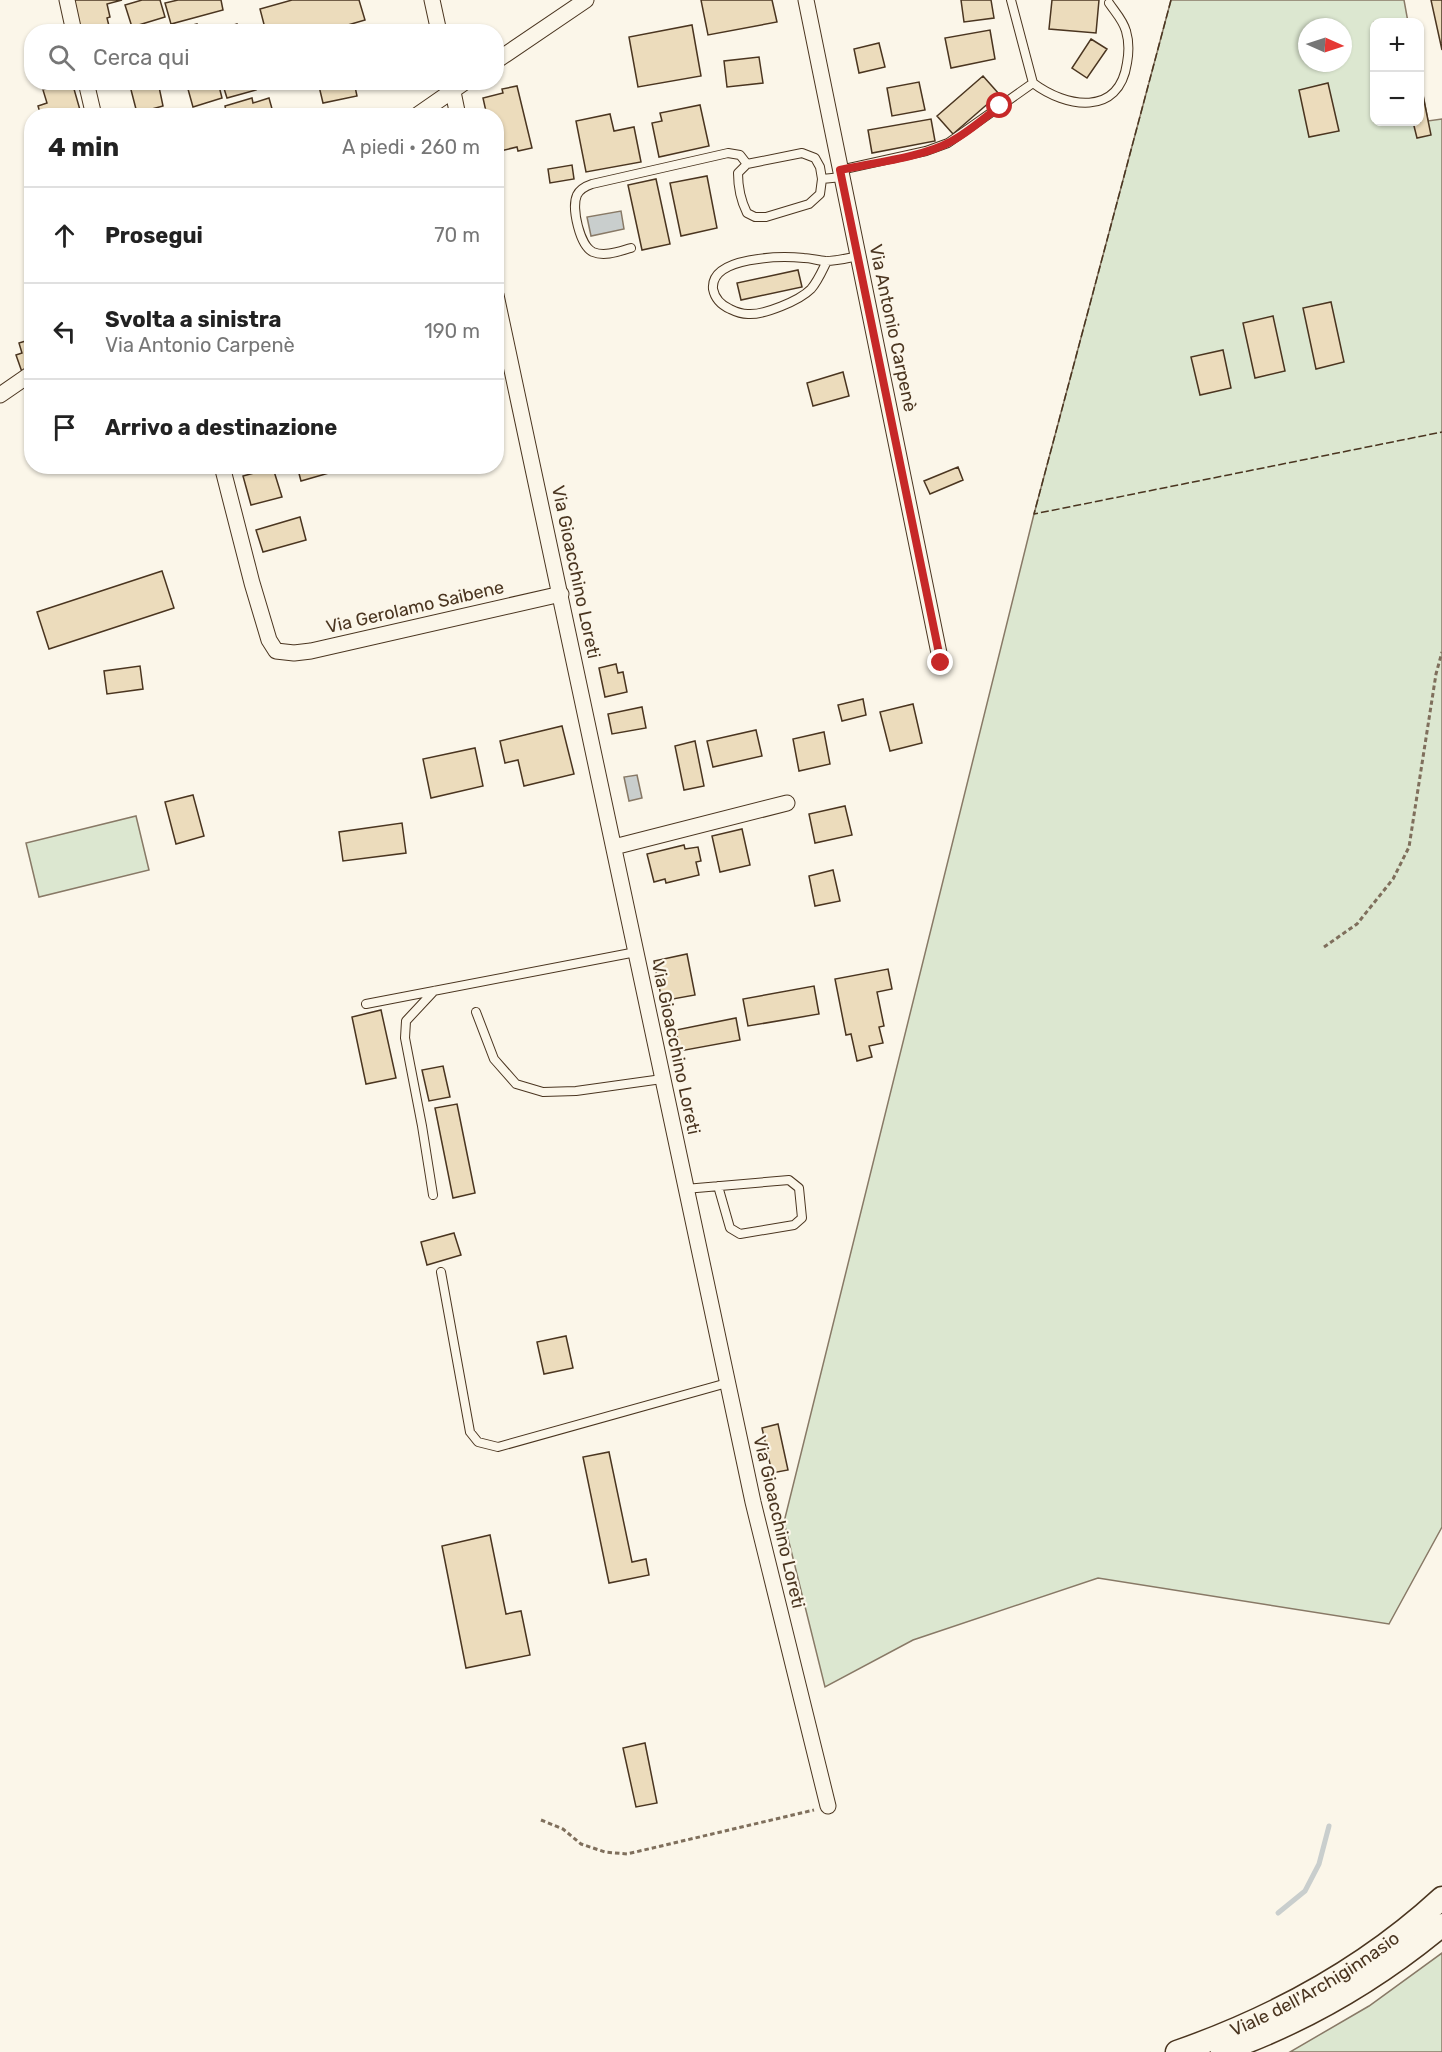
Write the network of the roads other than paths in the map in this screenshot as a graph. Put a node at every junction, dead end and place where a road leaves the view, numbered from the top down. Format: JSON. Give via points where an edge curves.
{"nodes":[{"id":1,"x":67,"y":0,"type":"edge"},
{"id":2,"x":432,"y":0,"type":"edge"},
{"id":3,"x":586,"y":0,"type":"edge"},
{"id":4,"x":806,"y":0,"type":"edge"},
{"id":5,"x":1011,"y":0,"type":"edge"},
{"id":6,"x":1109,"y":3,"type":"dead end"},
{"id":7,"x":72,"y":24,"type":"edge"},
{"id":8,"x":437,"y":24,"type":"edge"},
{"id":9,"x":504,"y":56,"type":"edge"},
{"id":10,"x":1033,"y":83,"type":"junction"},
{"id":11,"x":88,"y":90,"type":"edge"},
{"id":12,"x":450,"y":90,"type":"edge"},
{"id":13,"x":456,"y":90,"type":"edge"},
{"id":14,"x":92,"y":108,"type":"edge"},
{"id":15,"x":426,"y":108,"type":"edge"},
{"id":16,"x":457,"y":108,"type":"edge"},
{"id":17,"x":747,"y":164,"type":"junction"},
{"id":18,"x":841,"y":173,"type":"junction"},
{"id":19,"x":822,"y":179,"type":"junction"},
{"id":20,"x":631,"y":248,"type":"dead end"},
{"id":21,"x":858,"y":256,"type":"junction"},
{"id":22,"x":827,"y":261,"type":"junction"},
{"id":23,"x":504,"y":332,"type":"edge"},
{"id":24,"x":24,"y":378,"type":"edge"},
{"id":25,"x":0,"y":395,"type":"edge"},
{"id":26,"x":224,"y":474,"type":"edge"},
{"id":27,"x":561,"y":594,"type":"junction"},
{"id":28,"x":941,"y":663,"type":"dead end"},
{"id":29,"x":787,"y":803,"type":"dead end"},
{"id":30,"x":614,"y":846,"type":"junction"},
{"id":31,"x":636,"y":952,"type":"junction"},
{"id":32,"x":434,"y":991,"type":"junction"},
{"id":33,"x":366,"y":1004,"type":"dead end"},
{"id":34,"x":476,"y":1012,"type":"dead end"},
{"id":35,"x":662,"y":1079,"type":"junction"},
{"id":36,"x":718,"y":1186,"type":"junction"},
{"id":37,"x":686,"y":1188,"type":"junction"},
{"id":38,"x":433,"y":1195,"type":"dead end"},
{"id":39,"x":441,"y":1272,"type":"dead end"},
{"id":40,"x":727,"y":1383,"type":"junction"},
{"id":41,"x":828,"y":1806,"type":"road end"},
{"id":42,"x":1442,"y":1898,"type":"edge"},
{"id":43,"x":1442,"y":1924,"type":"edge"},
{"id":44,"x":1177,"y":2052,"type":"edge"},
{"id":45,"x":1218,"y":2052,"type":"edge"}],
"edges":[{"from":1,"to":7,"type":"street"},
{"from":2,"to":8,"type":"street"},
{"from":3,"to":9,"type":"street"},
{"from":4,"to":18,"type":"street","name":"Via Antonio Carpenè"},
{"from":5,"to":10,"type":"lane"},
{"from":6,"to":10,"type":"lane","via":[[1122,21],[1128,40],[1126,69],[1110,96],[1078,103],[1056,97]]},
{"from":10,"to":18,"type":"lane","via":[[948,143]]},
{"from":11,"to":14,"type":"street"},
{"from":12,"to":15,"type":"street"},
{"from":13,"to":16,"type":"street"},
{"from":17,"to":19,"type":"lane","via":[[807,154],[818,163]]},
{"from":17,"to":19,"type":"lane","via":[[738,173],[738,180],[747,213],[755,217],[813,201],[820,194]]},
{"from":17,"to":20,"type":"lane","via":[[740,155],[728,153],[582,188],[575,212],[586,247],[602,254]]},
{"from":18,"to":19,"type":"lane"},
{"from":18,"to":21,"type":"street","name":"Via Antonio Carpenè"},
{"from":21,"to":22,"type":"lane"},
{"from":21,"to":28,"type":"street","name":"Via Antonio Carpenè"},
{"from":22,"to":22,"type":"lane","via":[[789,257],[732,264],[715,279],[715,296],[724,306],[741,313],[764,312],[810,290]]},
{"from":23,"to":27,"type":"street","name":"Via Gioacchino Loreti"},
{"from":24,"to":25,"type":"street"},
{"from":26,"to":27,"type":"street","name":"Via Gerolamo Saibene","via":[[252,583],[276,651],[311,651]]},
{"from":27,"to":30,"type":"street","name":"Via Gioacchino Loreti"},
{"from":29,"to":30,"type":"street"},
{"from":30,"to":31,"type":"street","name":"Via Gioacchino Loreti"},
{"from":31,"to":32,"type":"lane"},
{"from":31,"to":35,"type":"street","name":"Via Gioacchino Loreti"},
{"from":32,"to":33,"type":"lane"},
{"from":32,"to":38,"type":"lane","via":[[406,1021],[405,1038]]},
{"from":34,"to":35,"type":"lane","via":[[494,1059],[516,1084],[543,1092],[576,1091]]},
{"from":35,"to":37,"type":"street","name":"Via Gioacchino Loreti"},
{"from":36,"to":36,"type":"lane","via":[[789,1180],[800,1188],[802,1218],[794,1225],[740,1234],[730,1228]]},
{"from":36,"to":37,"type":"lane"},
{"from":37,"to":40,"type":"street","name":"Via Gioacchino Loreti"},
{"from":39,"to":40,"type":"lane","via":[[470,1431],[478,1442],[498,1447]]},
{"from":40,"to":41,"type":"street","name":"Via Gioacchino Loreti"},
{"from":42,"to":44,"type":"street","name":"Viale dell'Archiginnasio","via":[[1398,1936],[1315,1990],[1257,2020]]},
{"from":43,"to":45,"type":"street","name":"Viale dell'Archiginnasio","via":[[1384,1970],[1340,1998]]}]}
